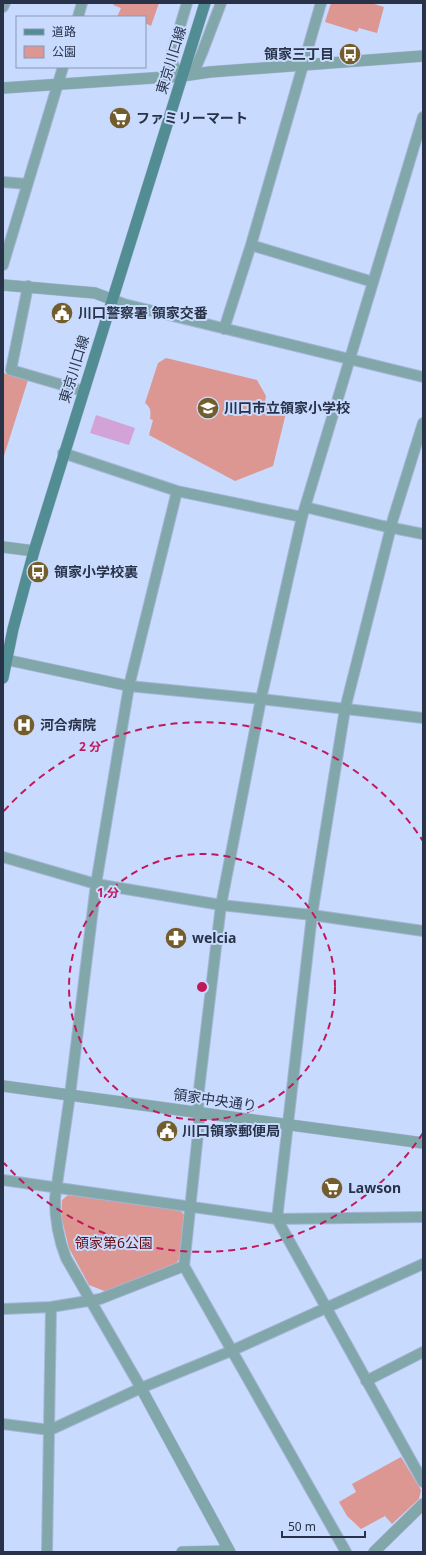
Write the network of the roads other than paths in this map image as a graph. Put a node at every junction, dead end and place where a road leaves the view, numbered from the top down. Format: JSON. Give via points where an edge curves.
{"nodes":[{"id":1,"x":5,"y":3,"type":"edge"},
{"id":2,"x":82,"y":3,"type":"edge"},
{"id":3,"x":186,"y":3,"type":"edge"},
{"id":4,"x":204,"y":3,"type":"edge"},
{"id":5,"x":221,"y":3,"type":"edge"},
{"id":6,"x":321,"y":3,"type":"edge"},
{"id":7,"x":3,"y":7,"type":"edge"},
{"id":8,"x":78,"y":16,"type":"edge"},
{"id":9,"x":423,"y":56,"type":"edge"},
{"id":10,"x":302,"y":65,"type":"junction"},
{"id":11,"x":63,"y":68,"type":"edge"},
{"id":12,"x":182,"y":76,"type":"junction"},
{"id":13,"x":58,"y":84,"type":"junction"},
{"id":14,"x":3,"y":88,"type":"edge"},
{"id":15,"x":423,"y":117,"type":"edge"},
{"id":16,"x":3,"y":182,"type":"edge"},
{"id":17,"x":27,"y":184,"type":"junction"},
{"id":18,"x":251,"y":245,"type":"junction"},
{"id":19,"x":3,"y":265,"type":"edge"},
{"id":20,"x":373,"y":282,"type":"junction"},
{"id":21,"x":3,"y":285,"type":"edge"},
{"id":22,"x":28,"y":286,"type":"junction"},
{"id":23,"x":112,"y":299,"type":"junction"},
{"id":24,"x":224,"y":329,"type":"junction"},
{"id":25,"x":351,"y":359,"type":"junction"},
{"id":26,"x":423,"y":377,"type":"edge"},
{"id":27,"x":83,"y":391,"type":"junction"},
{"id":28,"x":423,"y":423,"type":"edge"},
{"id":29,"x":63,"y":453,"type":"junction"},
{"id":30,"x":177,"y":491,"type":"junction"},
{"id":31,"x":304,"y":512,"type":"junction"},
{"id":32,"x":391,"y":528,"type":"junction"},
{"id":33,"x":423,"y":534,"type":"edge"},
{"id":34,"x":3,"y":547,"type":"edge"},
{"id":35,"x":34,"y":551,"type":"junction"},
{"id":36,"x":5,"y":659,"type":"edge"},
{"id":37,"x":3,"y":678,"type":"edge"},
{"id":38,"x":129,"y":686,"type":"junction"},
{"id":39,"x":261,"y":699,"type":"junction"},
{"id":40,"x":346,"y":709,"type":"junction"},
{"id":41,"x":423,"y":718,"type":"edge"},
{"id":42,"x":3,"y":857,"type":"edge"},
{"id":43,"x":96,"y":884,"type":"junction"},
{"id":44,"x":221,"y":905,"type":"junction"},
{"id":45,"x":312,"y":915,"type":"junction"},
{"id":46,"x":423,"y":931,"type":"edge"},
{"id":47,"x":3,"y":1086,"type":"edge"},
{"id":48,"x":70,"y":1095,"type":"junction"},
{"id":49,"x":198,"y":1113,"type":"junction"},
{"id":50,"x":287,"y":1124,"type":"junction"},
{"id":51,"x":423,"y":1143,"type":"edge"},
{"id":52,"x":3,"y":1180,"type":"edge"},
{"id":53,"x":56,"y":1188,"type":"junction"},
{"id":54,"x":190,"y":1206,"type":"junction"},
{"id":55,"x":423,"y":1217,"type":"edge"},
{"id":56,"x":277,"y":1219,"type":"junction"},
{"id":57,"x":423,"y":1264,"type":"edge"},
{"id":58,"x":184,"y":1266,"type":"junction"},
{"id":59,"x":90,"y":1301,"type":"junction"},
{"id":60,"x":51,"y":1307,"type":"junction"},
{"id":61,"x":326,"y":1308,"type":"junction"},
{"id":62,"x":3,"y":1309,"type":"edge"},
{"id":63,"x":231,"y":1351,"type":"junction"},
{"id":64,"x":423,"y":1352,"type":"edge"},
{"id":65,"x":366,"y":1381,"type":"junction"},
{"id":66,"x":141,"y":1388,"type":"junction"},
{"id":67,"x":3,"y":1424,"type":"edge"},
{"id":68,"x":50,"y":1430,"type":"junction"},
{"id":69,"x":423,"y":1482,"type":"edge"},
{"id":70,"x":423,"y":1504,"type":"edge"},
{"id":71,"x":47,"y":1552,"type":"edge"},
{"id":72,"x":182,"y":1552,"type":"edge"},
{"id":73,"x":229,"y":1552,"type":"edge"},
{"id":74,"x":346,"y":1552,"type":"edge"},
{"id":75,"x":374,"y":1552,"type":"edge"}],
"edges":[{"from":1,"to":7,"type":"street"},
{"from":2,"to":8,"type":"street"},
{"from":3,"to":12,"type":"street","via":[[171,56],[171,61]]},
{"from":4,"to":12,"type":"main road","name":"東京川口線"},
{"from":5,"to":12,"type":"street","via":[[196,67]]},
{"from":6,"to":10,"type":"street"},
{"from":9,"to":10,"type":"street"},
{"from":10,"to":12,"type":"street"},
{"from":10,"to":18,"type":"street"},
{"from":11,"to":13,"type":"street"},
{"from":12,"to":13,"type":"street"},
{"from":12,"to":23,"type":"main road","name":"東京川口線"},
{"from":13,"to":14,"type":"street"},
{"from":13,"to":17,"type":"street"},
{"from":15,"to":20,"type":"street"},
{"from":16,"to":17,"type":"street"},
{"from":17,"to":19,"type":"street"},
{"from":18,"to":20,"type":"street"},
{"from":18,"to":24,"type":"street"},
{"from":20,"to":25,"type":"street"},
{"from":21,"to":22,"type":"street"},
{"from":22,"to":23,"type":"street","via":[[95,293]]},
{"from":22,"to":27,"type":"street","via":[[11,370]]},
{"from":23,"to":24,"type":"street"},
{"from":23,"to":27,"type":"main road","name":"東京川口線"},
{"from":24,"to":25,"type":"street"},
{"from":25,"to":26,"type":"street"},
{"from":25,"to":31,"type":"street"},
{"from":27,"to":29,"type":"main road","name":"東京川口線"},
{"from":28,"to":32,"type":"street"},
{"from":29,"to":30,"type":"street"},
{"from":29,"to":35,"type":"main road","name":"東京川口線"},
{"from":30,"to":31,"type":"street"},
{"from":30,"to":38,"type":"street"},
{"from":31,"to":32,"type":"street"},
{"from":31,"to":39,"type":"street"},
{"from":32,"to":33,"type":"street"},
{"from":32,"to":40,"type":"street"},
{"from":34,"to":35,"type":"street"},
{"from":35,"to":36,"type":"main road","name":"東京川口線"},
{"from":36,"to":37,"type":"main road","name":"東京川口線"},
{"from":36,"to":38,"type":"street"},
{"from":38,"to":39,"type":"street"},
{"from":38,"to":43,"type":"street"},
{"from":39,"to":40,"type":"street"},
{"from":39,"to":44,"type":"street"},
{"from":40,"to":41,"type":"street"},
{"from":40,"to":45,"type":"street"},
{"from":42,"to":43,"type":"street"},
{"from":43,"to":44,"type":"street"},
{"from":43,"to":48,"type":"street"},
{"from":44,"to":45,"type":"street"},
{"from":44,"to":49,"type":"street"},
{"from":45,"to":46,"type":"street"},
{"from":45,"to":50,"type":"street"},
{"from":47,"to":48,"type":"street","name":"領家中央通り"},
{"from":48,"to":49,"type":"street","name":"領家中央通り"},
{"from":48,"to":53,"type":"street"},
{"from":49,"to":50,"type":"street","name":"領家中央通り"},
{"from":49,"to":54,"type":"street"},
{"from":50,"to":51,"type":"street","name":"領家中央通り"},
{"from":50,"to":56,"type":"street"},
{"from":52,"to":53,"type":"street"},
{"from":53,"to":54,"type":"street"},
{"from":53,"to":59,"type":"street","via":[[55,1215],[59,1239],[66,1258]]},
{"from":54,"to":56,"type":"street"},
{"from":54,"to":58,"type":"street"},
{"from":55,"to":56,"type":"street"},
{"from":56,"to":61,"type":"street"},
{"from":57,"to":61,"type":"street"},
{"from":58,"to":59,"type":"street"},
{"from":58,"to":63,"type":"street"},
{"from":59,"to":60,"type":"street"},
{"from":59,"to":66,"type":"street"},
{"from":60,"to":62,"type":"street"},
{"from":60,"to":68,"type":"street"},
{"from":61,"to":63,"type":"street"},
{"from":61,"to":65,"type":"street"},
{"from":63,"to":66,"type":"street"},
{"from":63,"to":74,"type":"street"},
{"from":64,"to":65,"type":"street"},
{"from":65,"to":69,"type":"street"},
{"from":66,"to":68,"type":"street"},
{"from":66,"to":73,"type":"street"},
{"from":67,"to":68,"type":"street"},
{"from":68,"to":71,"type":"street"},
{"from":70,"to":75,"type":"street"},
{"from":72,"to":73,"type":"street"}]}
